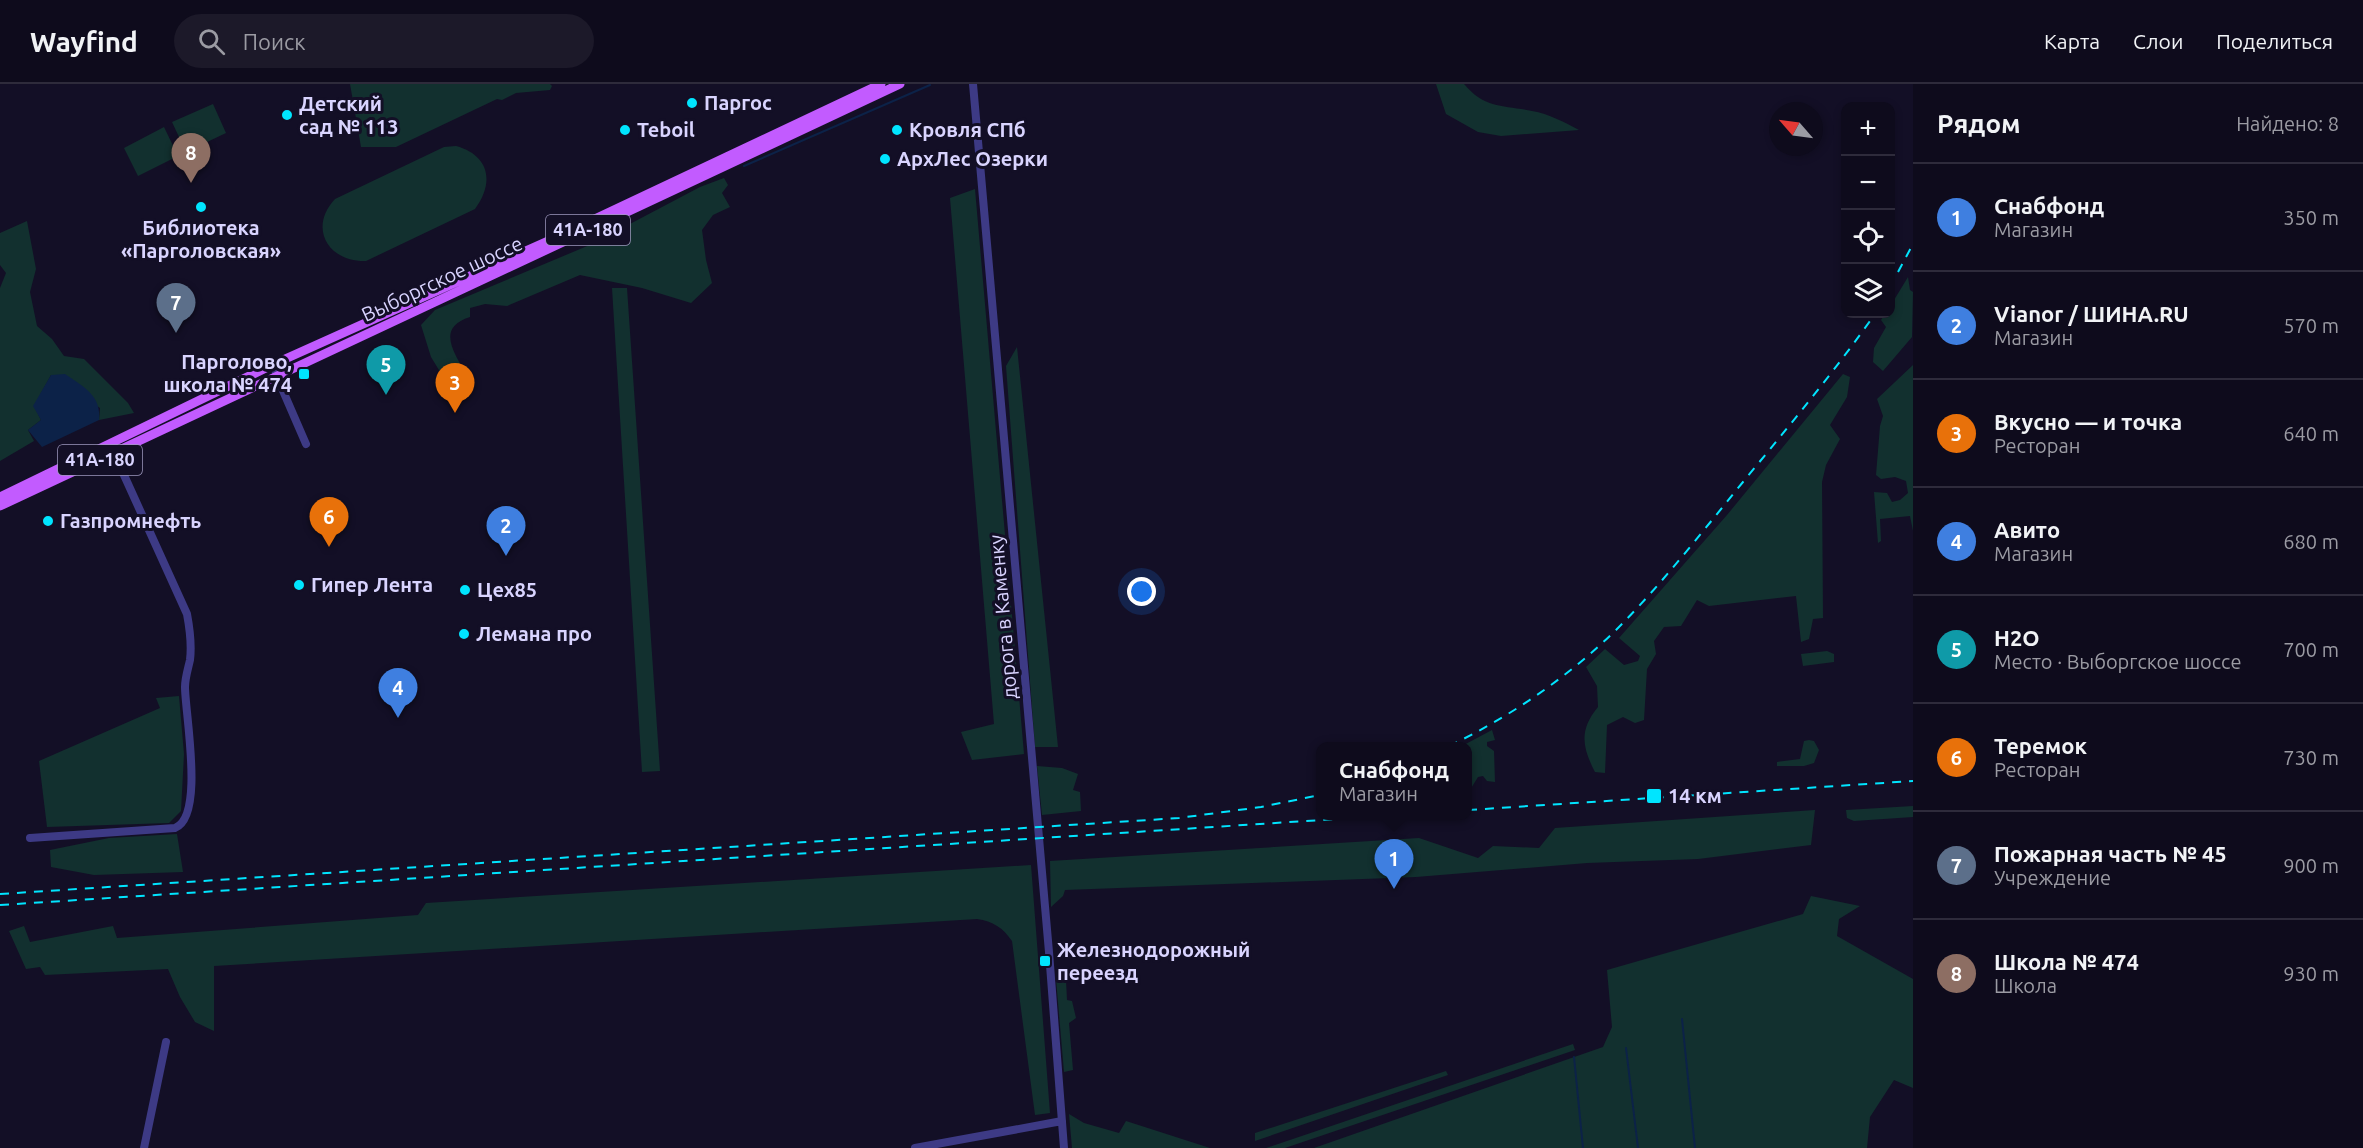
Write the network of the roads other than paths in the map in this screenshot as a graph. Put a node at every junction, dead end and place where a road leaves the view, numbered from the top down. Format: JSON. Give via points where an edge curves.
{"nodes":[{"id":1,"x":881,"y":84,"type":"edge"},
{"id":2,"x":900,"y":84,"type":"edge"},
{"id":3,"x":973,"y":84,"type":"edge"},
{"id":4,"x":274,"y":364,"type":"junction"},
{"id":5,"x":277,"y":377,"type":"junction"},
{"id":6,"x":306,"y":444,"type":"dead end"},
{"id":7,"x":114,"y":453,"type":"junction"},
{"id":8,"x":0,"y":497,"type":"edge"},
{"id":9,"x":0,"y":506,"type":"edge"},
{"id":10,"x":30,"y":838,"type":"dead end"},
{"id":11,"x":166,"y":1042,"type":"dead end"},
{"id":12,"x":1062,"y":1121,"type":"junction"},
{"id":13,"x":144,"y":1148,"type":"edge"},
{"id":14,"x":915,"y":1148,"type":"edge"},
{"id":15,"x":1064,"y":1148,"type":"edge"}],
"edges":[{"from":1,"to":4,"type":"main road","name":"Выборгское шоссе","number":"41А-180"},
{"from":2,"to":5,"type":"main road","name":"Выборгское шоссе","number":"41А-180"},
{"from":3,"to":12,"type":"street","name":"дорога в Каменку"},
{"from":4,"to":5,"type":"street"},
{"from":4,"to":8,"type":"main road","name":"Выборгское шоссе","number":"41А-180"},
{"from":5,"to":6,"type":"street"},
{"from":5,"to":7,"type":"main road","name":"Выборгское шоссе","number":"41А-180"},
{"from":7,"to":9,"type":"main road","name":"Выборгское шоссе","number":"41А-180"},
{"from":7,"to":10,"type":"street","via":[[187,614],[191,634],[185,686],[191,760],[187,816],[175,828]]},
{"from":11,"to":13,"type":"street"},
{"from":12,"to":14,"type":"street"},
{"from":12,"to":15,"type":"street","name":"дорога в Каменку"}]}
